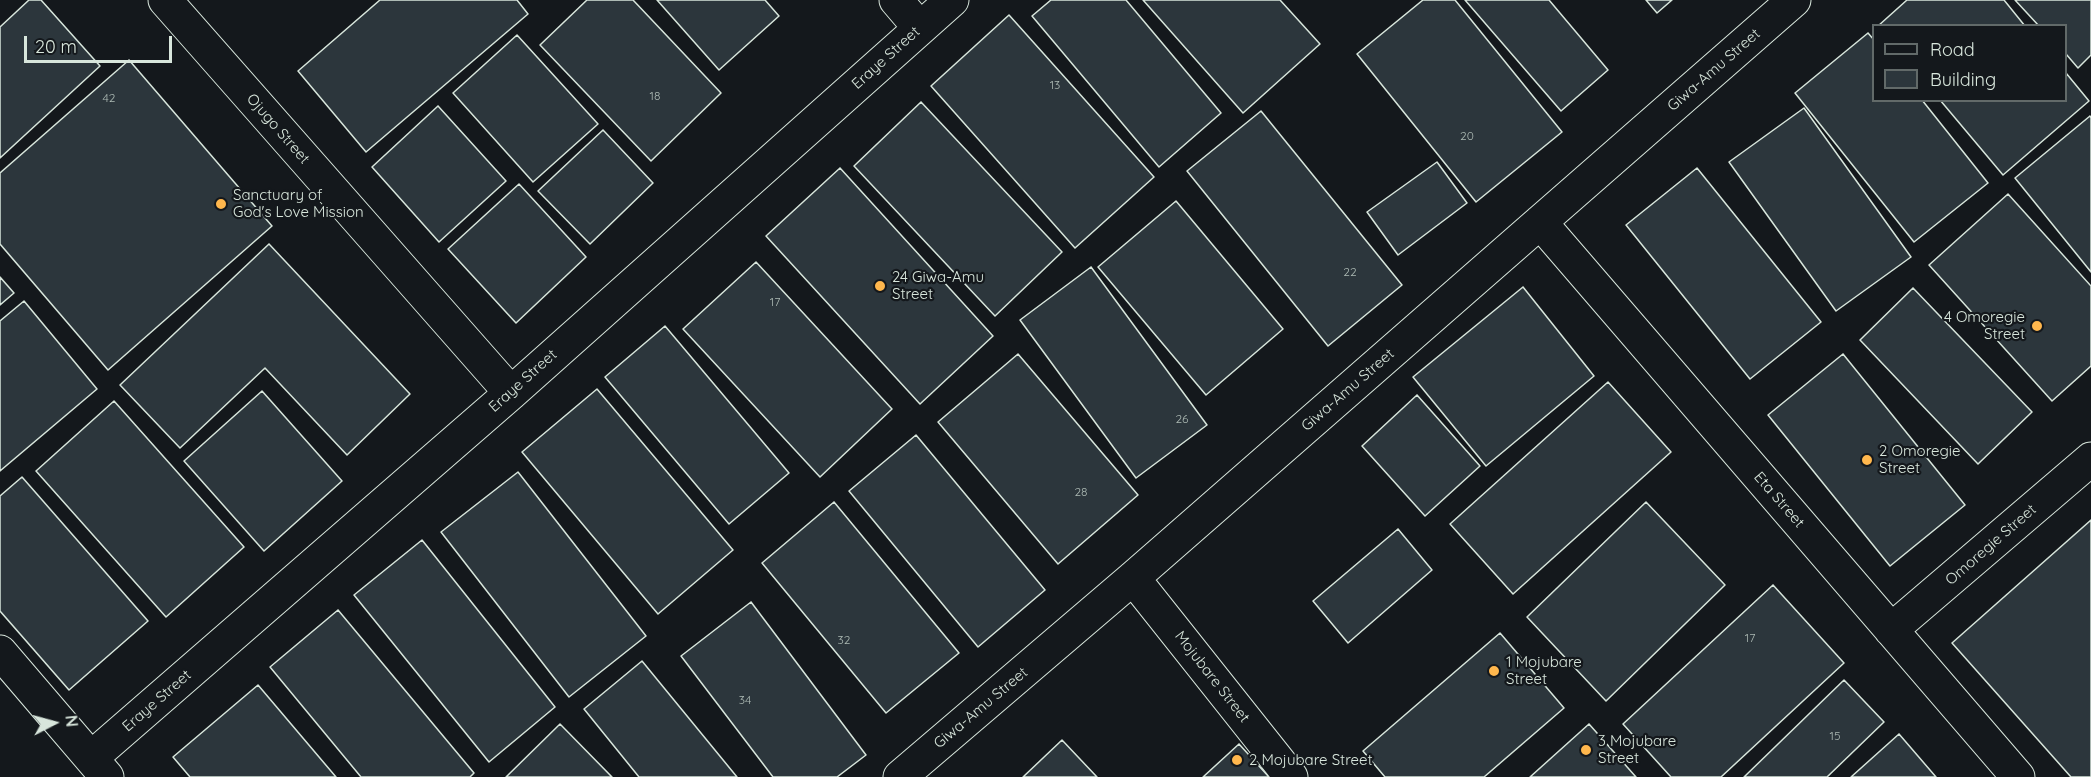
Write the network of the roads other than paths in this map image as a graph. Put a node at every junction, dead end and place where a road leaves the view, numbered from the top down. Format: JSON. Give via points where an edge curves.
{"nodes":[{"id":1,"x":165,"y":0,"type":"edge"},
{"id":2,"x":896,"y":0,"type":"edge"},
{"id":3,"x":952,"y":0,"type":"edge"},
{"id":4,"x":1794,"y":0,"type":"edge"},
{"id":5,"x":920,"y":27,"type":"junction"},
{"id":6,"x":1540,"y":222,"type":"junction"},
{"id":7,"x":511,"y":393,"type":"junction"},
{"id":8,"x":2091,"y":459,"type":"edge"},
{"id":9,"x":1133,"y":578,"type":"junction"},
{"id":10,"x":1891,"y":630,"type":"junction"},
{"id":11,"x":0,"y":652,"type":"edge"},
{"id":12,"x":99,"y":767,"type":"edge"},
{"id":13,"x":900,"y":777,"type":"edge"},
{"id":14,"x":1291,"y":777,"type":"edge"},
{"id":15,"x":2018,"y":777,"type":"edge"}],
"edges":[{"from":1,"to":7,"type":"street","name":"Ojugo Street"},
{"from":2,"to":5,"type":"street"},
{"from":3,"to":5,"type":"street","name":"Eraye Street"},
{"from":4,"to":6,"type":"street","name":"Giwa-Amu Street"},
{"from":5,"to":7,"type":"street","name":"Eraye Street"},
{"from":6,"to":9,"type":"street","name":"Giwa-Amu Street"},
{"from":6,"to":10,"type":"street","name":"Eta Street"},
{"from":7,"to":12,"type":"street","name":"Eraye Street"},
{"from":8,"to":10,"type":"street","name":"Omoregie Street"},
{"from":9,"to":13,"type":"street","name":"Giwa-Amu Street"},
{"from":9,"to":14,"type":"street","name":"Mojubare Street"},
{"from":10,"to":15,"type":"street","name":"Eta Street"},
{"from":11,"to":12,"type":"street"}]}
